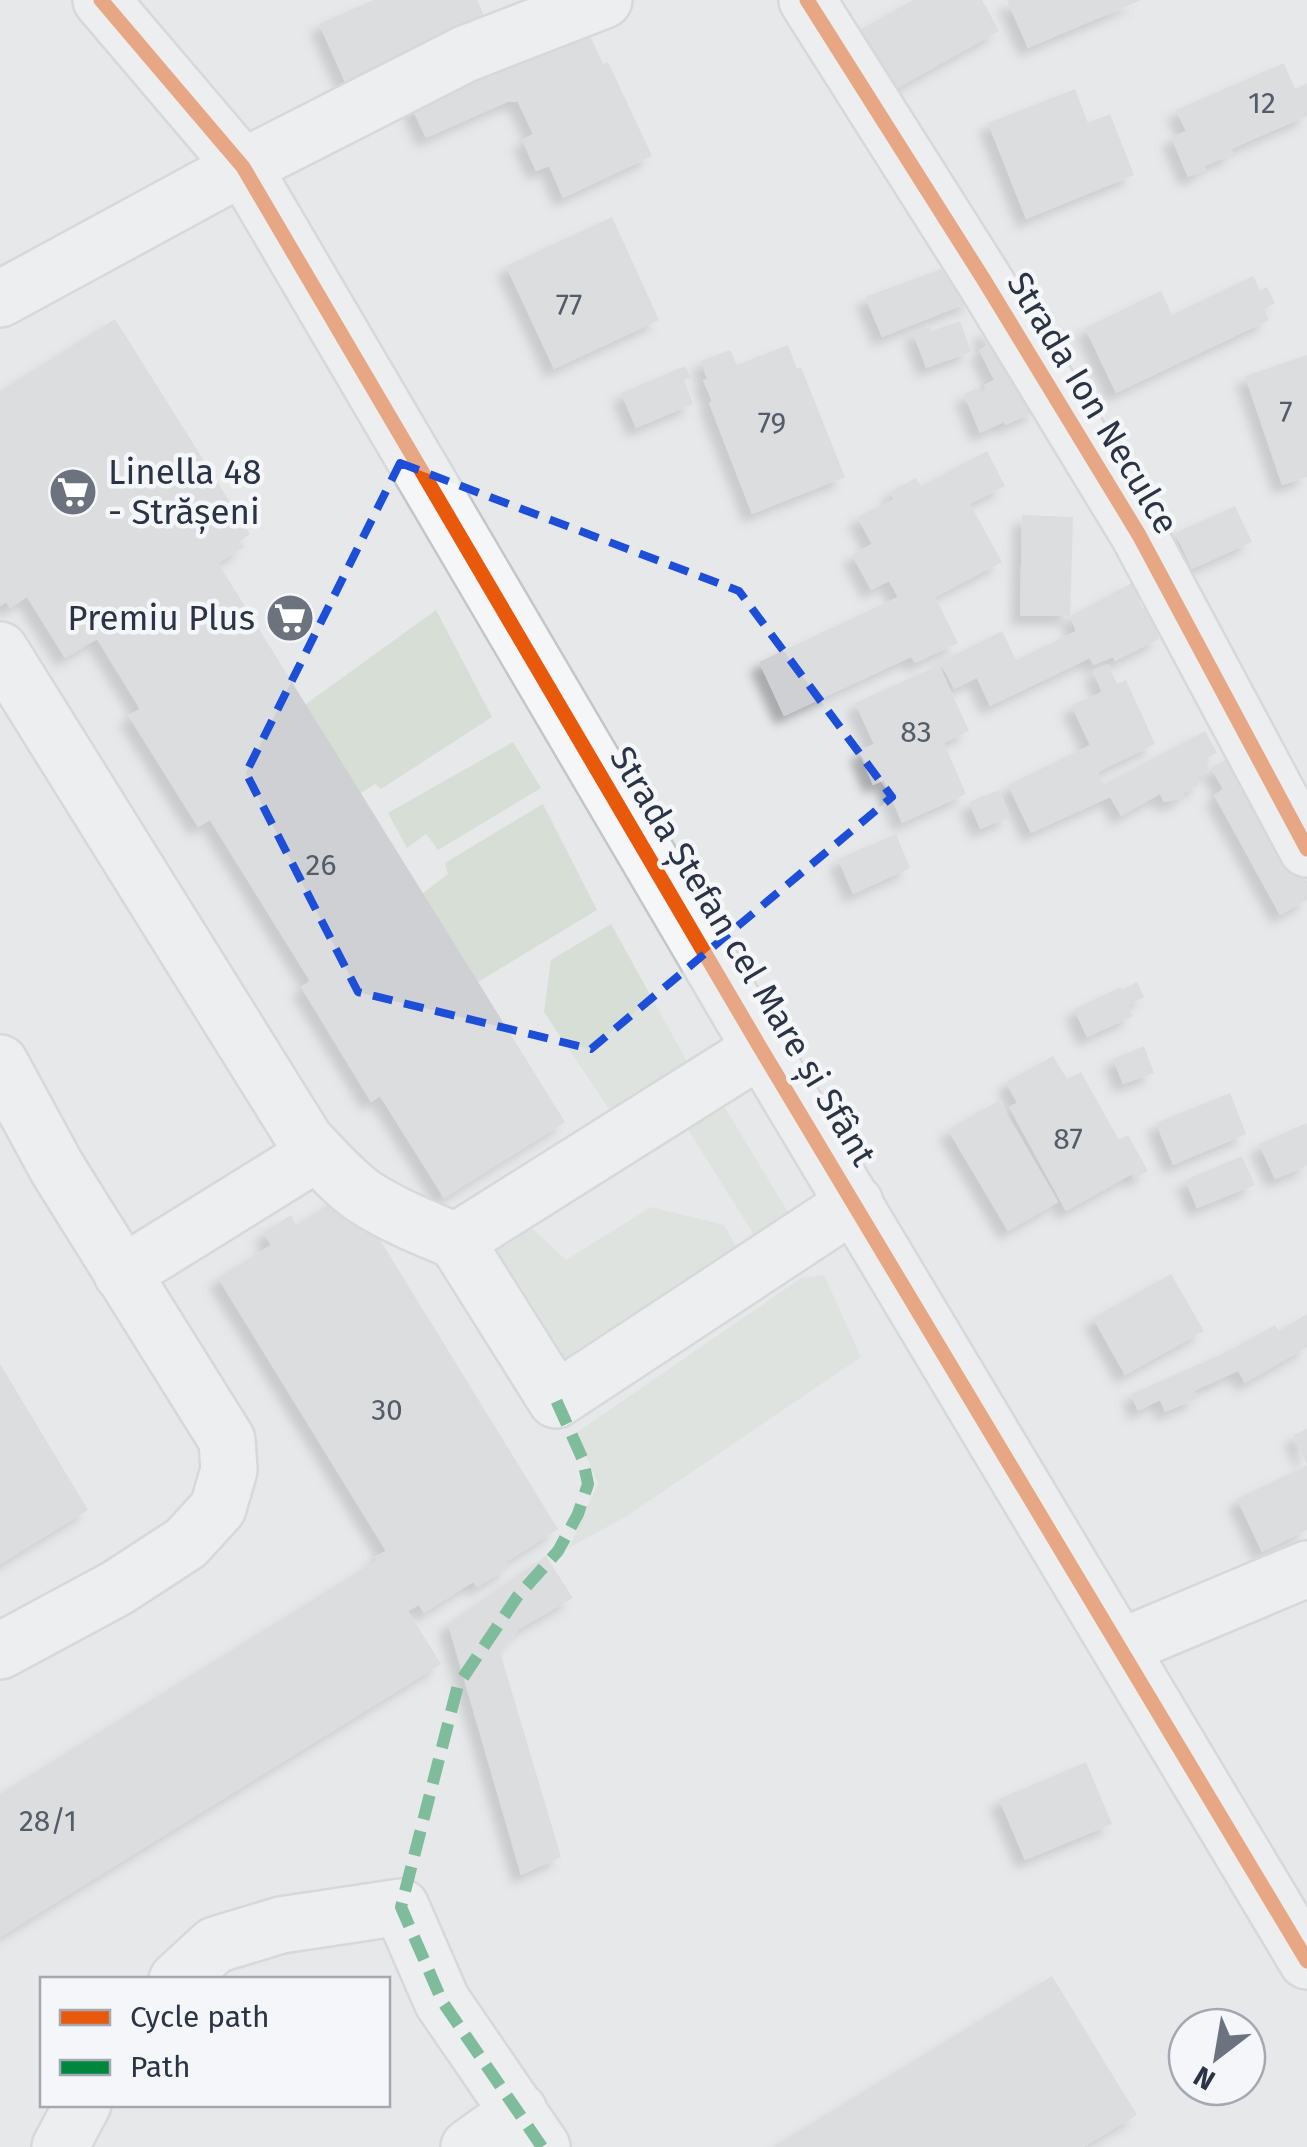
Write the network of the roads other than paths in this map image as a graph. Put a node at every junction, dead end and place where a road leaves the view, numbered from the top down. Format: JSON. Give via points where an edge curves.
{"nodes":[{"id":1,"x":101,"y":0,"type":"edge"},
{"id":2,"x":604,"y":0,"type":"edge"},
{"id":3,"x":807,"y":0,"type":"edge"},
{"id":4,"x":243,"y":167,"type":"junction"},
{"id":5,"x":0,"y":300,"type":"edge"},
{"id":6,"x":0,"y":650,"type":"edge"},
{"id":7,"x":1307,"y":850,"type":"edge"},
{"id":8,"x":761,"y":1049,"type":"junction"},
{"id":9,"x":0,"y":1062,"type":"edge"},
{"id":10,"x":317,"y":1152,"type":"junction"},
{"id":11,"x":855,"y":1203,"type":"junction"},
{"id":12,"x":456,"y":1241,"type":"junction"},
{"id":13,"x":122,"y":1274,"type":"junction"},
{"id":14,"x":1307,"y":1570,"type":"edge"},
{"id":15,"x":1121,"y":1647,"type":"junction"},
{"id":16,"x":0,"y":1651,"type":"edge"},
{"id":17,"x":1307,"y":1961,"type":"edge"},
{"id":18,"x":180,"y":1977,"type":"edge"},
{"id":19,"x":80,"y":2107,"type":"edge"},
{"id":20,"x":531,"y":2129,"type":"edge"},
{"id":21,"x":60,"y":2147,"type":"edge"},
{"id":22,"x":469,"y":2147,"type":"edge"}],
"edges":[{"from":1,"to":4,"type":"street","name":"Strada Ștefan cel Mare și Sfânt"},
{"from":2,"to":4,"type":"street","via":[[464,54]]},
{"from":3,"to":7,"type":"street","name":"Strada Ion Neculce","via":[[1138,534]]},
{"from":4,"to":5,"type":"street"},
{"from":4,"to":8,"type":"street","name":"Strada Ștefan cel Mare și Sfânt"},
{"from":6,"to":10,"type":"street"},
{"from":8,"to":11,"type":"street","name":"Strada Ștefan cel Mare și Sfânt"},
{"from":8,"to":12,"type":"street"},
{"from":9,"to":13,"type":"street"},
{"from":10,"to":12,"type":"street","via":[[361,1194]]},
{"from":10,"to":13,"type":"street"},
{"from":11,"to":12,"type":"street","via":[[556,1400]]},
{"from":11,"to":15,"type":"street","name":"Strada Ștefan cel Mare și Sfânt"},
{"from":13,"to":16,"type":"street","via":[[227,1440],[229,1470],[218,1508],[186,1544]]},
{"from":14,"to":15,"type":"street"},
{"from":15,"to":17,"type":"street","name":"Strada Ștefan cel Mare și Sfânt"},
{"from":18,"to":20,"type":"street","via":[[215,1945],[281,1926],[401,1908],[442,2001]]},
{"from":19,"to":21,"type":"street"},
{"from":20,"to":22,"type":"street"}]}
